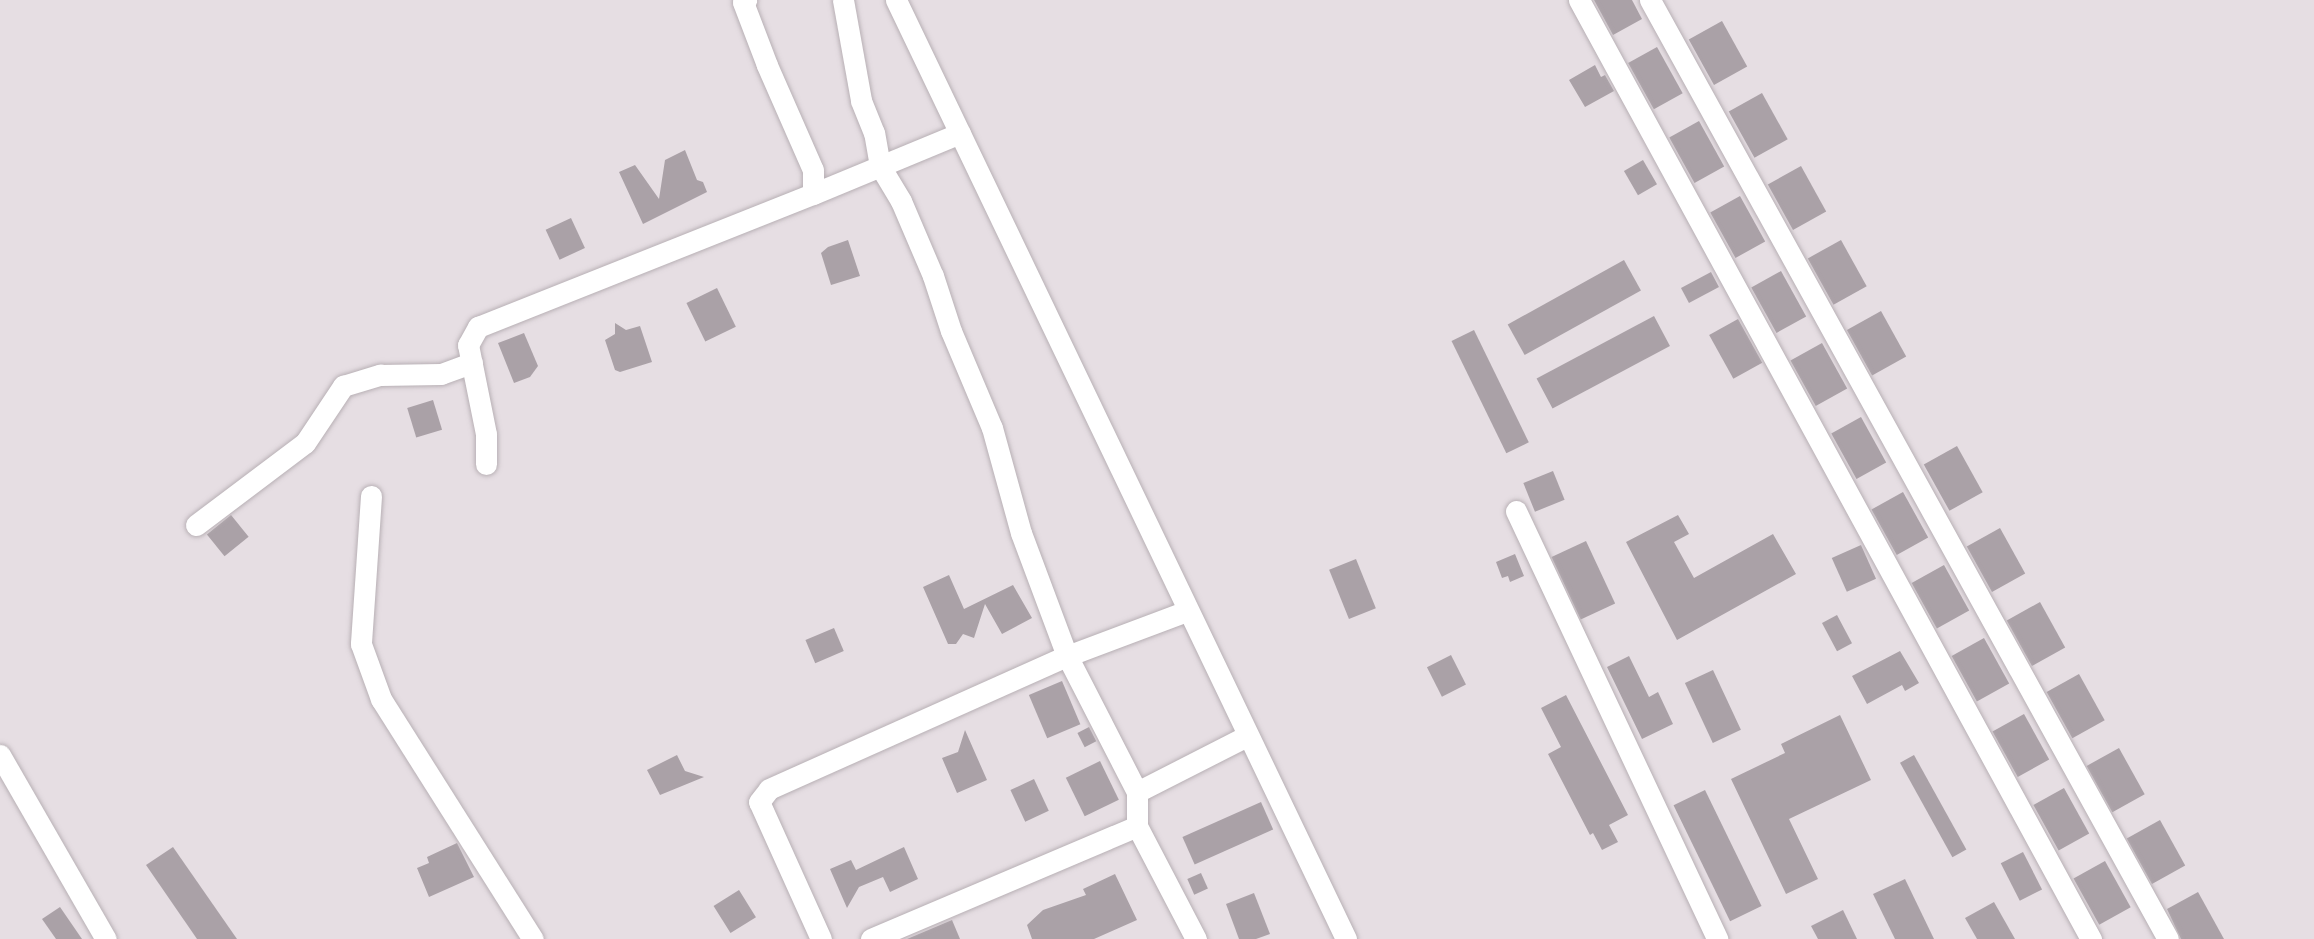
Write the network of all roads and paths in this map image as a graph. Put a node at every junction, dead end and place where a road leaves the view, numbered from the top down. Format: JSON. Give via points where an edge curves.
{"nodes":[{"id":1,"x":746,"y":0,"type":"edge"},
{"id":2,"x":843,"y":0,"type":"edge"},
{"id":3,"x":896,"y":0,"type":"edge"},
{"id":4,"x":1579,"y":0,"type":"edge"},
{"id":5,"x":1650,"y":0,"type":"edge"},
{"id":6,"x":960,"y":133,"type":"junction"},
{"id":7,"x":880,"y":166,"type":"junction"},
{"id":8,"x":813,"y":194,"type":"junction"},
{"id":9,"x":471,"y":363,"type":"junction"},
{"id":10,"x":486,"y":464,"type":"dead end"},
{"id":11,"x":371,"y":496,"type":"dead end"},
{"id":12,"x":1516,"y":511,"type":"dead end"},
{"id":13,"x":196,"y":525,"type":"dead end"},
{"id":14,"x":1187,"y":611,"type":"junction"},
{"id":15,"x":1068,"y":656,"type":"junction"},
{"id":16,"x":1247,"y":736,"type":"junction"},
{"id":17,"x":0,"y":755,"type":"edge"},
{"id":18,"x":1137,"y":792,"type":"junction"},
{"id":19,"x":1138,"y":826,"type":"junction"},
{"id":20,"x":106,"y":939,"type":"edge"},
{"id":21,"x":533,"y":939,"type":"edge"},
{"id":22,"x":821,"y":939,"type":"edge"},
{"id":23,"x":871,"y":939,"type":"edge"},
{"id":24,"x":1196,"y":939,"type":"edge"},
{"id":25,"x":1346,"y":939,"type":"edge"},
{"id":26,"x":1717,"y":939,"type":"edge"},
{"id":27,"x":2091,"y":939,"type":"edge"},
{"id":28,"x":2168,"y":939,"type":"edge"}],
"edges":[{"from":1,"to":8,"type":"street","via":[[762,52],[813,170]]},
{"from":2,"to":7,"type":"street","via":[[861,100]]},
{"from":3,"to":6,"type":"street"},
{"from":4,"to":27,"type":"street"},
{"from":5,"to":28,"type":"street"},
{"from":6,"to":7,"type":"street"},
{"from":6,"to":14,"type":"street"},
{"from":7,"to":8,"type":"street"},
{"from":7,"to":15,"type":"street","via":[[901,201],[992,428],[1021,533]]},
{"from":8,"to":9,"type":"street","via":[[478,327],[468,345]]},
{"from":9,"to":10,"type":"street","via":[[486,434]]},
{"from":9,"to":13,"type":"street","via":[[441,374],[380,375],[343,386],[305,443]]},
{"from":11,"to":21,"type":"street","via":[[361,645],[381,699]]},
{"from":12,"to":26,"type":"street"},
{"from":14,"to":15,"type":"street"},
{"from":14,"to":16,"type":"street"},
{"from":15,"to":18,"type":"street"},
{"from":15,"to":22,"type":"street","via":[[769,789],[759,802]]},
{"from":16,"to":18,"type":"street"},
{"from":16,"to":25,"type":"street"},
{"from":17,"to":20,"type":"street"},
{"from":18,"to":19,"type":"street"},
{"from":19,"to":23,"type":"street"},
{"from":19,"to":24,"type":"street"}]}
